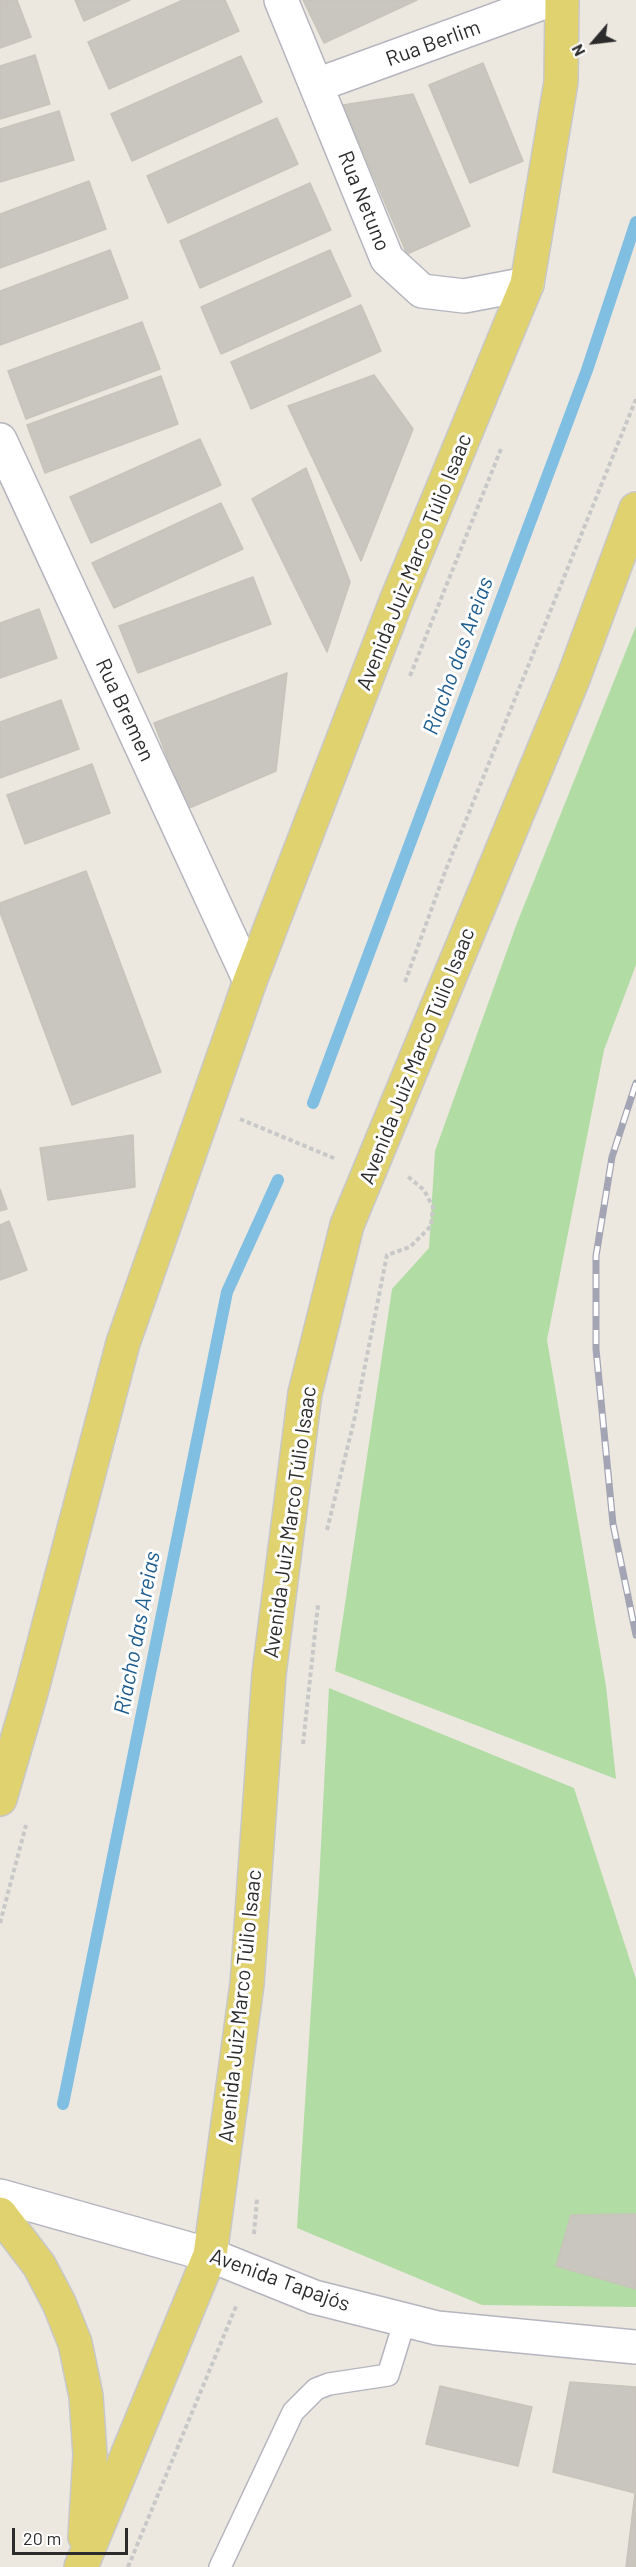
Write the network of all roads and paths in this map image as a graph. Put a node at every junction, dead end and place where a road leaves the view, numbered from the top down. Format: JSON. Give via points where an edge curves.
{"nodes":[{"id":1,"x":281,"y":0,"type":"edge"},
{"id":2,"x":549,"y":0,"type":"edge"},
{"id":3,"x":562,"y":0,"type":"edge"},
{"id":4,"x":317,"y":86,"type":"junction"},
{"id":5,"x":527,"y":284,"type":"junction"},
{"id":6,"x":636,"y":399,"type":"edge"},
{"id":7,"x":0,"y":440,"type":"edge"},
{"id":8,"x":636,"y":509,"type":"edge"},
{"id":9,"x":250,"y":981,"type":"junction"},
{"id":10,"x":405,"y":983,"type":"dead end"},
{"id":11,"x":237,"y":1118,"type":"dead end"},
{"id":12,"x":370,"y":1170,"type":"junction"},
{"id":13,"x":327,"y":1531,"type":"dead end"},
{"id":14,"x":318,"y":1601,"type":"dead end"},
{"id":15,"x":302,"y":1755,"type":"dead end"},
{"id":16,"x":0,"y":1799,"type":"edge"},
{"id":17,"x":258,"y":2194,"type":"dead end"},
{"id":18,"x":0,"y":2196,"type":"edge"},
{"id":19,"x":0,"y":2214,"type":"edge"},
{"id":20,"x":210,"y":2255,"type":"junction"},
{"id":21,"x":251,"y":2271,"type":"junction"},
{"id":22,"x":405,"y":2320,"type":"junction"},
{"id":23,"x":636,"y":2347,"type":"edge"},
{"id":24,"x":82,"y":2565,"type":"edge"},
{"id":25,"x":128,"y":2567,"type":"edge"},
{"id":26,"x":220,"y":2567,"type":"edge"}],
"edges":[{"from":1,"to":4,"type":"street","name":"Rua Netuno"},
{"from":2,"to":4,"type":"street","name":"Rua Berlim"},
{"from":3,"to":5,"type":"main road","name":"Avenida Juiz Marco Túlio Isaac","via":[[561,82]]},
{"from":4,"to":5,"type":"street","name":"Rua Netuno","via":[[387,259],[422,291],[464,296]]},
{"from":5,"to":9,"type":"main road","name":"Avenida Juiz Marco Túlio Isaac","via":[[397,599]]},
{"from":6,"to":10,"type":"path","via":[[445,872]]},
{"from":7,"to":9,"type":"street","name":"Rua Bremen"},
{"from":8,"to":12,"type":"main road","name":"Avenida Juiz Marco Túlio Isaac","via":[[573,679]]},
{"from":9,"to":16,"type":"main road","name":"Avenida Juiz Marco Túlio Isaac","via":[[123,1343]]},
{"from":11,"to":12,"type":"path"},
{"from":12,"to":13,"type":"path","via":[[406,1175],[424,1190],[433,1207],[431,1226],[410,1247],[387,1254],[354,1421]]},
{"from":12,"to":20,"type":"main road","name":"Avenida Juiz Marco Túlio Isaac","via":[[347,1225],[305,1393],[269,1674],[247,1984]]},
{"from":14,"to":15,"type":"path"},
{"from":17,"to":21,"type":"path"},
{"from":18,"to":20,"type":"street","name":"Avenida Tapajós"},
{"from":19,"to":24,"type":"main road","via":[[39,2265],[75,2343],[86,2396],[90,2455]]},
{"from":20,"to":21,"type":"street","name":"Avenida Tapajós"},
{"from":20,"to":24,"type":"main road","name":"Avenida Juiz Marco Túlio Isaac"},
{"from":21,"to":22,"type":"street","name":"Avenida Tapajós","via":[[314,2297]]},
{"from":21,"to":25,"type":"path"},
{"from":22,"to":23,"type":"street","name":"Avenida Tapajós","via":[[436,2328]]},
{"from":22,"to":26,"type":"lane","via":[[388,2375],[316,2389],[293,2412]]}]}
